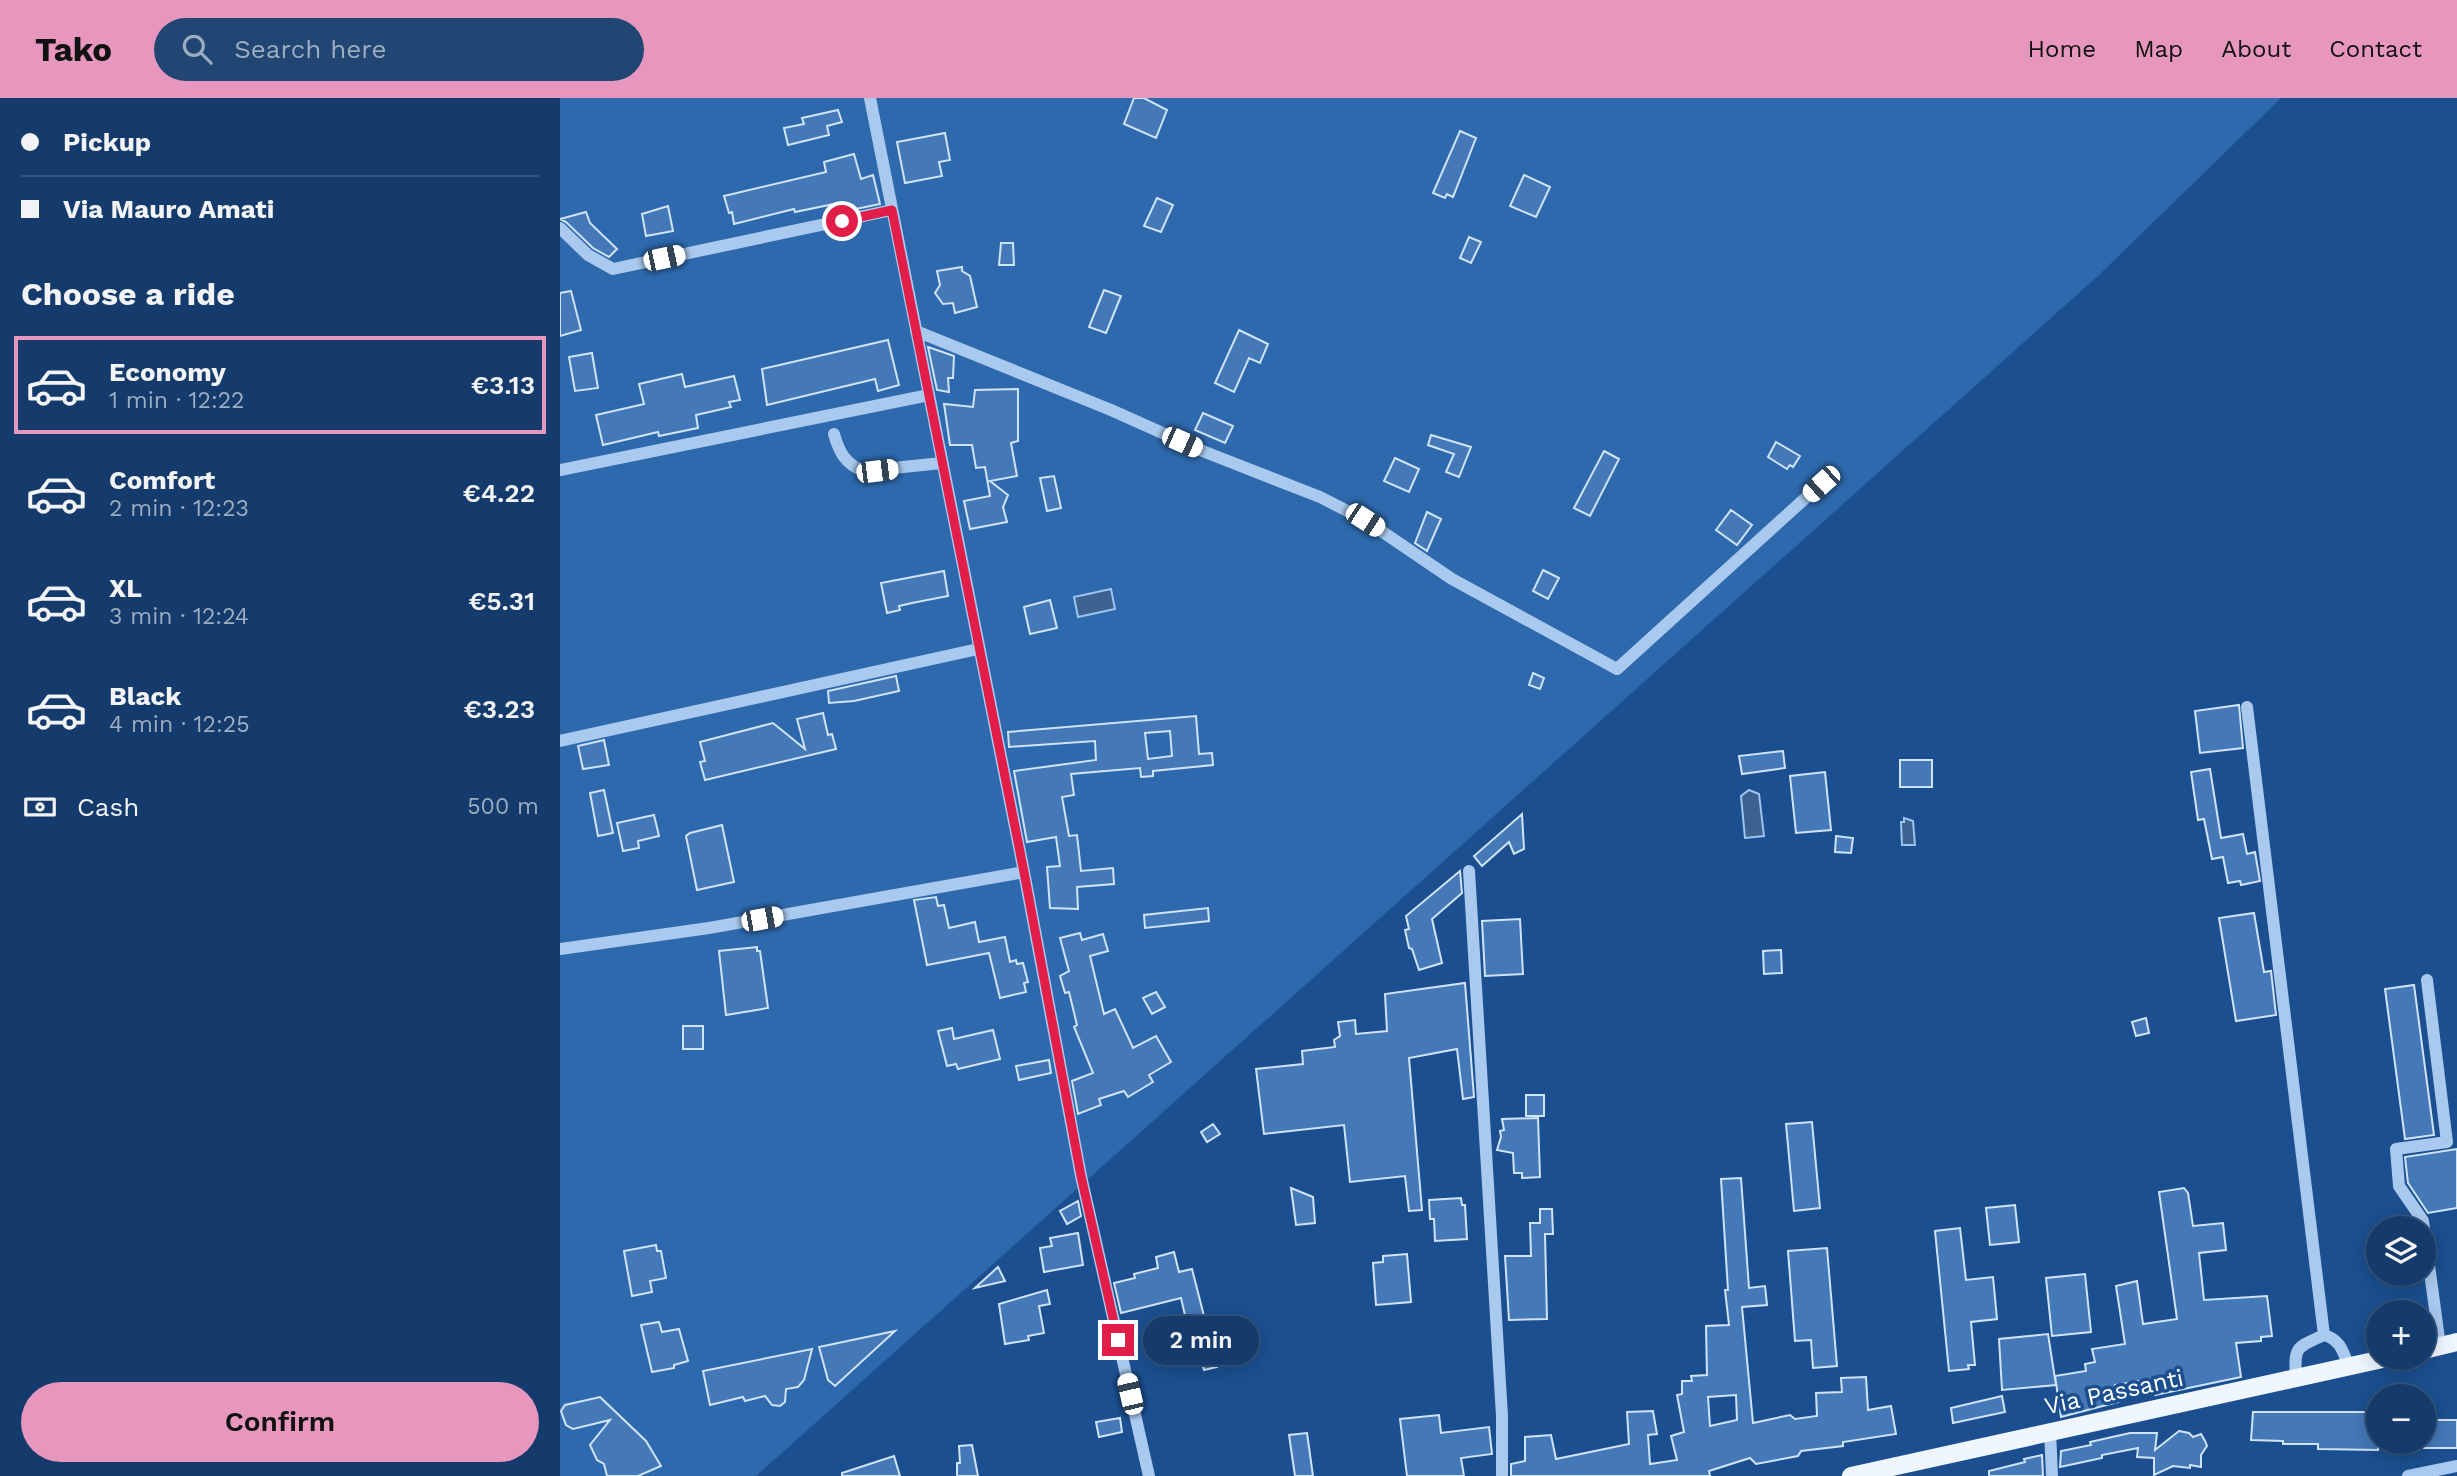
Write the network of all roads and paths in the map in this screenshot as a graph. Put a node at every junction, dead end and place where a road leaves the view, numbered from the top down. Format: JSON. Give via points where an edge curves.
{"nodes":[{"id":1,"x":870,"y":98,"type":"edge"},
{"id":2,"x":892,"y":210,"type":"junction"},
{"id":3,"x":560,"y":228,"type":"edge"},
{"id":4,"x":916,"y":331,"type":"junction"},
{"id":5,"x":929,"y":395,"type":"junction"},
{"id":6,"x":834,"y":434,"type":"dead end"},
{"id":7,"x":942,"y":463,"type":"junction"},
{"id":8,"x":560,"y":470,"type":"edge"},
{"id":9,"x":1821,"y":484,"type":"dead end"},
{"id":10,"x":978,"y":649,"type":"junction"},
{"id":11,"x":2247,"y":707,"type":"dead end"},
{"id":12,"x":560,"y":741,"type":"edge"},
{"id":13,"x":1469,"y":871,"type":"dead end"},
{"id":14,"x":1024,"y":872,"type":"junction"},
{"id":15,"x":560,"y":949,"type":"edge"},
{"id":16,"x":2427,"y":980,"type":"dead end"},
{"id":17,"x":2324,"y":1335,"type":"junction"},
{"id":18,"x":2440,"y":1346,"type":"edge"},
{"id":19,"x":2366,"y":1363,"type":"edge"},
{"id":20,"x":2349,"y":1367,"type":"junction"},
{"id":21,"x":2297,"y":1378,"type":"junction"},
{"id":22,"x":2050,"y":1431,"type":"junction"},
{"id":23,"x":2457,"y":1466,"type":"edge"},
{"id":24,"x":1149,"y":1476,"type":"edge"},
{"id":25,"x":1502,"y":1476,"type":"edge"},
{"id":26,"x":1851,"y":1476,"type":"edge"},
{"id":27,"x":2052,"y":1476,"type":"edge"},
{"id":28,"x":2409,"y":1476,"type":"edge"}],
"edges":[{"from":1,"to":2,"type":"street"},
{"from":2,"to":3,"type":"street","via":[[613,269],[589,255]]},
{"from":2,"to":4,"type":"street"},
{"from":4,"to":5,"type":"street"},
{"from":4,"to":9,"type":"street","via":[[1320,497],[1365,520],[1452,579],[1618,669]]},
{"from":5,"to":7,"type":"street"},
{"from":5,"to":8,"type":"street"},
{"from":6,"to":7,"type":"street","via":[[845,460],[864,471]]},
{"from":7,"to":10,"type":"street"},
{"from":10,"to":12,"type":"street"},
{"from":10,"to":14,"type":"street"},
{"from":11,"to":17,"type":"street"},
{"from":13,"to":25,"type":"street"},
{"from":14,"to":15,"type":"street","via":[[709,928]]},
{"from":14,"to":24,"type":"street","via":[[1081,1176]]},
{"from":16,"to":18,"type":"street","via":[[2447,1142],[2396,1149],[2399,1186],[2423,1221]]},
{"from":17,"to":20,"type":"street","via":[[2340,1344]]},
{"from":17,"to":21,"type":"street","via":[[2298,1349]]},
{"from":19,"to":20,"type":"main road","name":"Via Passanti"},
{"from":20,"to":21,"type":"main road","name":"Via Passanti"},
{"from":21,"to":22,"type":"main road","name":"Via Passanti"},
{"from":22,"to":26,"type":"main road","name":"Via Passanti"},
{"from":22,"to":27,"type":"street"},
{"from":23,"to":28,"type":"street"}]}
